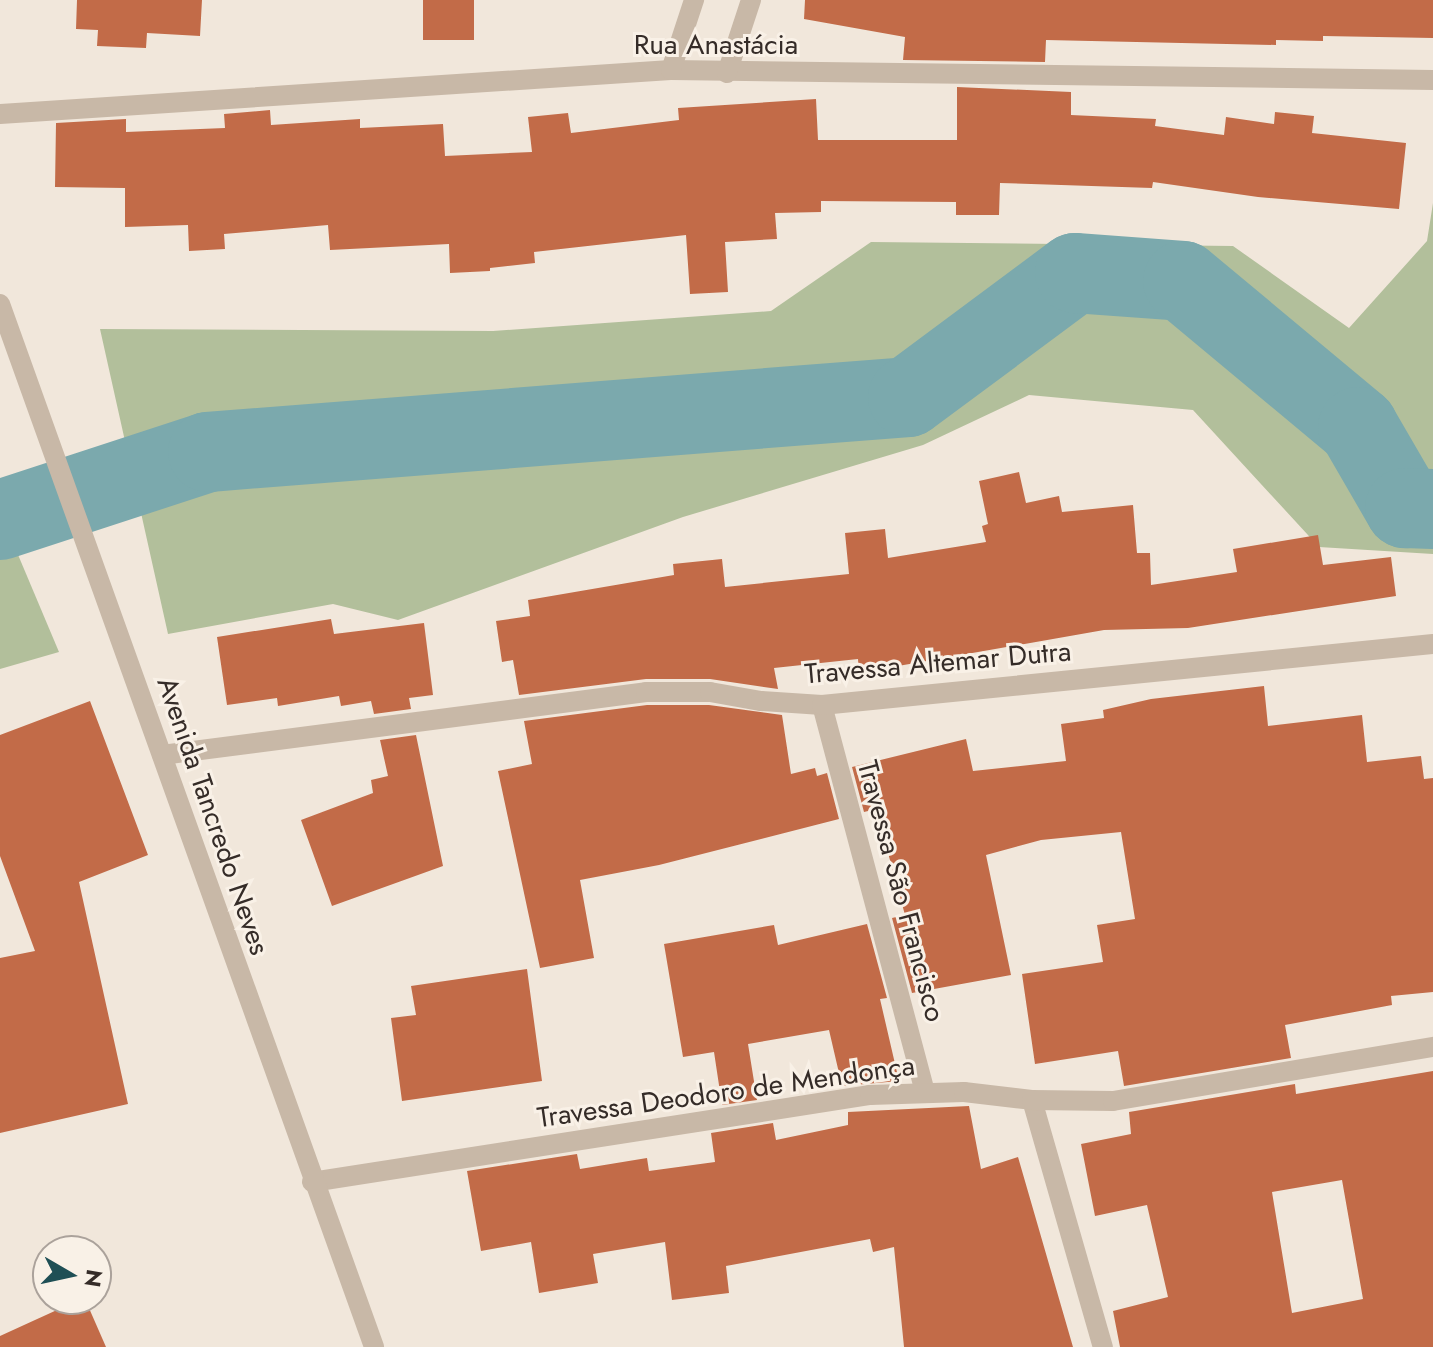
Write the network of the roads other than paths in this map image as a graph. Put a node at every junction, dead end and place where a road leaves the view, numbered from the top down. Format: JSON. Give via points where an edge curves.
{"nodes":[{"id":1,"x":694,"y":0,"type":"edge"},
{"id":2,"x":751,"y":0,"type":"edge"},
{"id":3,"x":671,"y":70,"type":"junction"},
{"id":4,"x":727,"y":73,"type":"junction"},
{"id":5,"x":1433,"y":80,"type":"edge"},
{"id":6,"x":0,"y":114,"type":"edge"},
{"id":7,"x":0,"y":304,"type":"edge"},
{"id":8,"x":1433,"y":644,"type":"edge"},
{"id":9,"x":822,"y":705,"type":"junction"},
{"id":10,"x":162,"y":755,"type":"junction"},
{"id":11,"x":1433,"y":1047,"type":"edge"},
{"id":12,"x":925,"y":1091,"type":"junction"},
{"id":13,"x":1032,"y":1100,"type":"junction"},
{"id":14,"x":312,"y":1182,"type":"junction"},
{"id":15,"x":374,"y":1347,"type":"edge"},
{"id":16,"x":1103,"y":1347,"type":"edge"}],
"edges":[{"from":1,"to":3,"type":"street"},
{"from":2,"to":4,"type":"street"},
{"from":3,"to":4,"type":"street","name":"Rua Anastácia"},
{"from":3,"to":6,"type":"street","name":"Rua Anastácia"},
{"from":4,"to":5,"type":"street","name":"Rua Anastácia"},
{"from":7,"to":10,"type":"street","name":"Avenida Tancredo Neves"},
{"from":8,"to":9,"type":"street","name":"Travessa Altemar Dutra"},
{"from":9,"to":10,"type":"street","name":"Travessa Altemar Dutra","via":[[710,692],[646,692]]},
{"from":9,"to":12,"type":"street","name":"Travessa São Francisco"},
{"from":10,"to":14,"type":"street","name":"Avenida Tancredo Neves"},
{"from":11,"to":13,"type":"street","name":"Travessa Deodoro de Mendonça","via":[[1113,1101]]},
{"from":12,"to":13,"type":"street","name":"Travessa Deodoro de Mendonça"},
{"from":12,"to":14,"type":"street","name":"Travessa Deodoro de Mendonça","via":[[870,1095]]},
{"from":13,"to":16,"type":"street"},
{"from":14,"to":15,"type":"street","name":"Avenida Tancredo Neves"}]}
